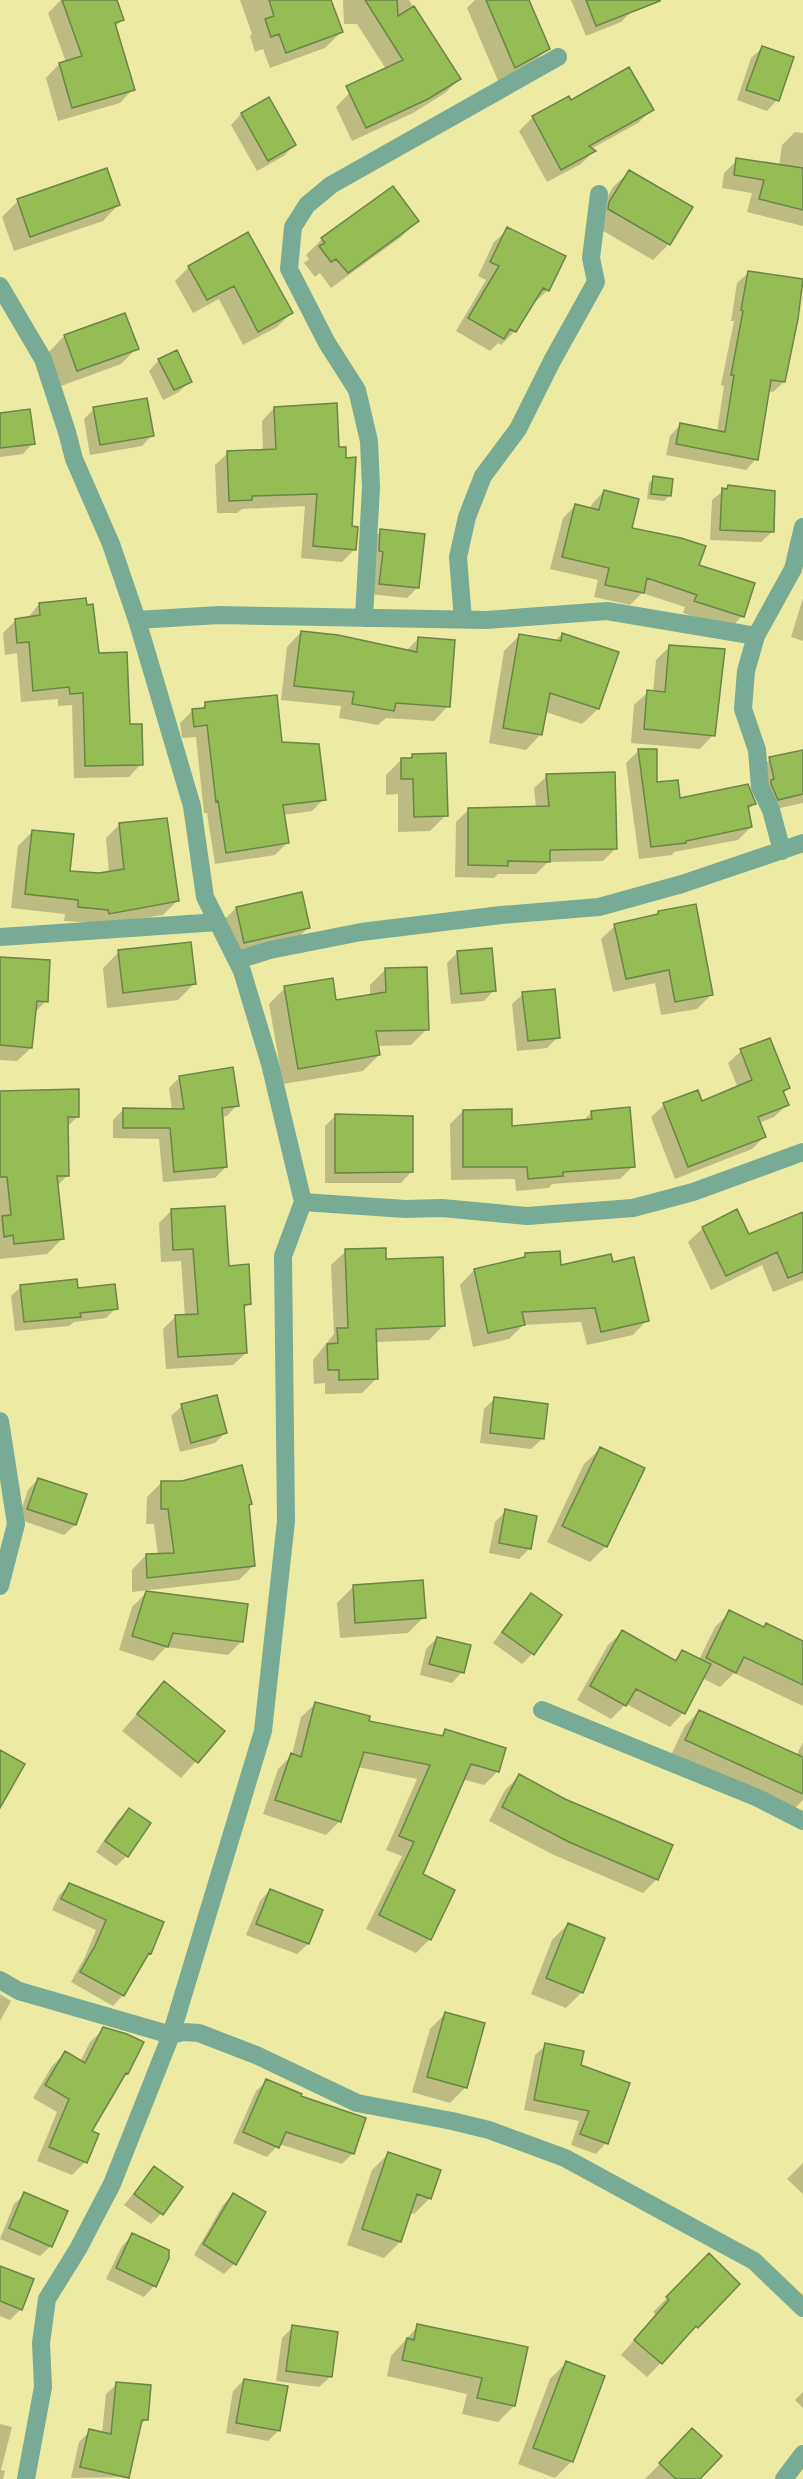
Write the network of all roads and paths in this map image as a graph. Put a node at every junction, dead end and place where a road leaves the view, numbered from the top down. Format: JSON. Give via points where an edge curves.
{"nodes":[{"id":1,"x":558,"y":57,"type":"dead end"},
{"id":2,"x":599,"y":194,"type":"dead end"},
{"id":3,"x":0,"y":286,"type":"edge"},
{"id":4,"x":803,"y":527,"type":"edge"},
{"id":5,"x":364,"y":618,"type":"junction"},
{"id":6,"x":137,"y":620,"type":"junction"},
{"id":7,"x":463,"y":620,"type":"junction"},
{"id":8,"x":756,"y":636,"type":"junction"},
{"id":9,"x":803,"y":843,"type":"edge"},
{"id":10,"x":782,"y":851,"type":"junction"},
{"id":11,"x":218,"y":922,"type":"junction"},
{"id":12,"x":0,"y":937,"type":"edge"},
{"id":13,"x":238,"y":960,"type":"junction"},
{"id":14,"x":803,"y":1152,"type":"edge"},
{"id":15,"x":303,"y":1202,"type":"junction"},
{"id":16,"x":0,"y":1421,"type":"edge"},
{"id":17,"x":0,"y":1586,"type":"edge"},
{"id":18,"x":542,"y":1710,"type":"dead end"},
{"id":19,"x":803,"y":1821,"type":"edge"},
{"id":20,"x":0,"y":1980,"type":"edge"},
{"id":21,"x":171,"y":2035,"type":"junction"},
{"id":22,"x":803,"y":2308,"type":"edge"},
{"id":23,"x":803,"y":2454,"type":"edge"},
{"id":24,"x":26,"y":2479,"type":"edge"},
{"id":25,"x":784,"y":2479,"type":"edge"}],
"edges":[{"from":1,"to":5,"type":"street","via":[[331,185],[307,205],[293,227],[290,269],[327,344],[357,390],[369,441],[370,536]]},
{"from":2,"to":7,"type":"street","via":[[591,258],[596,282],[518,429],[483,476],[467,517],[458,557]]},
{"from":3,"to":6,"type":"street","via":[[43,359],[74,459],[111,544]]},
{"from":4,"to":8,"type":"street","via":[[793,569]]},
{"from":5,"to":6,"type":"street","via":[[219,615]]},
{"from":5,"to":7,"type":"street"},
{"from":6,"to":11,"type":"street","via":[[192,806],[205,897]]},
{"from":7,"to":8,"type":"street","via":[[607,610]]},
{"from":8,"to":10,"type":"street","via":[[746,671],[743,709],[757,750],[760,787]]},
{"from":9,"to":10,"type":"street"},
{"from":10,"to":13,"type":"street","via":[[598,907],[361,932]]},
{"from":11,"to":12,"type":"street"},
{"from":11,"to":13,"type":"street"},
{"from":13,"to":15,"type":"street","via":[[270,1064]]},
{"from":14,"to":15,"type":"street","via":[[693,1192],[633,1208],[527,1216]]},
{"from":15,"to":21,"type":"street","via":[[283,1256],[286,1521],[264,1731]]},
{"from":16,"to":17,"type":"street","via":[[16,1524]]},
{"from":18,"to":19,"type":"street","via":[[758,1798]]},
{"from":20,"to":21,"type":"street","via":[[19,1991]]},
{"from":21,"to":22,"type":"street","via":[[199,2033],[357,2103],[489,2130],[565,2158],[754,2261]]},
{"from":21,"to":24,"type":"street","via":[[112,2184],[47,2299],[41,2343],[43,2387]]},
{"from":23,"to":25,"type":"street"}]}
